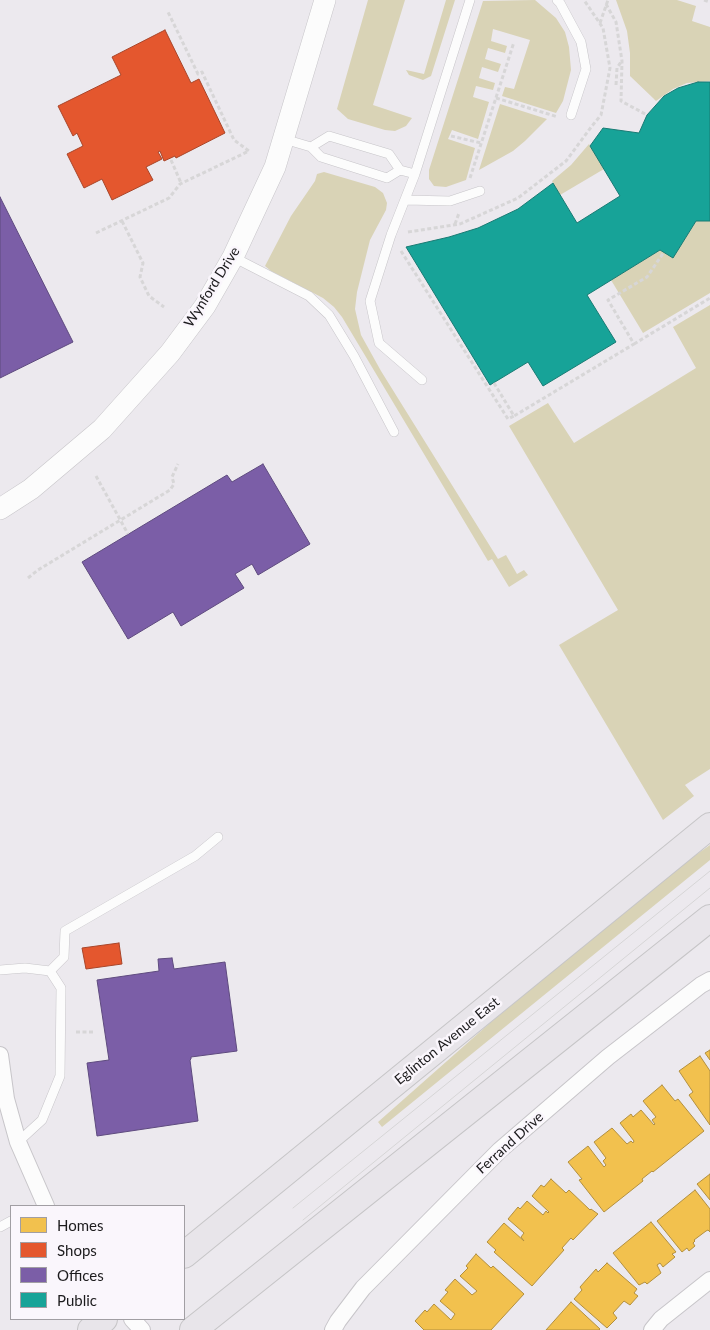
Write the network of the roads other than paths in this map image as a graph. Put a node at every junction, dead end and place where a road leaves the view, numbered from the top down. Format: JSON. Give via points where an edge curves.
{"nodes":[{"id":1,"x":325,"y":0,"type":"edge"},
{"id":2,"x":470,"y":0,"type":"edge"},
{"id":3,"x":556,"y":0,"type":"edge"},
{"id":4,"x":571,"y":115,"type":"dead end"},
{"id":5,"x":284,"y":139,"type":"junction"},
{"id":6,"x":311,"y":147,"type":"junction"},
{"id":7,"x":400,"y":170,"type":"junction"},
{"id":8,"x":415,"y":174,"type":"junction"},
{"id":9,"x":480,"y":191,"type":"dead end"},
{"id":10,"x":406,"y":200,"type":"junction"},
{"id":11,"x":233,"y":257,"type":"junction"},
{"id":12,"x":422,"y":380,"type":"dead end"},
{"id":13,"x":394,"y":432,"type":"dead end"},
{"id":14,"x":0,"y":509,"type":"edge"},
{"id":15,"x":710,"y":826,"type":"edge"},
{"id":16,"x":218,"y":837,"type":"dead end"},
{"id":17,"x":710,"y":918,"type":"edge"},
{"id":18,"x":0,"y":970,"type":"edge"},
{"id":19,"x":50,"y":971,"type":"junction"},
{"id":20,"x":710,"y":980,"type":"edge"},
{"id":21,"x":0,"y":1056,"type":"edge"},
{"id":22,"x":18,"y":1142,"type":"junction"},
{"id":23,"x":46,"y":1205,"type":"edge"},
{"id":24,"x":185,"y":1254,"type":"edge"},
{"id":25,"x":710,"y":1280,"type":"edge"},
{"id":26,"x":103,"y":1320,"type":"edge"},
{"id":27,"x":133,"y":1320,"type":"edge"},
{"id":28,"x":91,"y":1330,"type":"edge"},
{"id":29,"x":142,"y":1330,"type":"edge"},
{"id":30,"x":194,"y":1330,"type":"edge"},
{"id":31,"x":334,"y":1330,"type":"edge"},
{"id":32,"x":652,"y":1330,"type":"edge"}],
"edges":[{"from":1,"to":5,"type":"street","name":"Wynford Drive"},
{"from":2,"to":8,"type":"lane"},
{"from":3,"to":4,"type":"lane","via":[[581,42],[586,69]]},
{"from":5,"to":6,"type":"lane"},
{"from":5,"to":11,"type":"street","name":"Wynford Drive","via":[[275,167]]},
{"from":6,"to":7,"type":"lane","via":[[321,157],[387,178]]},
{"from":6,"to":7,"type":"lane","via":[[329,136],[389,154]]},
{"from":7,"to":8,"type":"lane"},
{"from":8,"to":10,"type":"lane"},
{"from":9,"to":10,"type":"lane","via":[[450,201]]},
{"from":10,"to":12,"type":"lane","via":[[370,301],[379,343]]},
{"from":11,"to":13,"type":"lane","via":[[309,296],[329,315]]},
{"from":11,"to":14,"type":"street","name":"Wynford Drive","via":[[204,306],[124,405],[74,453],[31,489]]},
{"from":15,"to":24,"type":"main road","name":"Eglinton Avenue East"},
{"from":16,"to":19,"type":"lane","via":[[195,856],[65,931],[64,958]]},
{"from":17,"to":30,"type":"main road"},
{"from":18,"to":19,"type":"lane"},
{"from":19,"to":22,"type":"lane","via":[[61,988],[60,1076],[42,1120]]},
{"from":20,"to":31,"type":"street","name":"Ferrand Drive","via":[[608,1057],[500,1150],[363,1288]]},
{"from":21,"to":22,"type":"street","via":[[6,1099]]},
{"from":22,"to":23,"type":"street"},
{"from":25,"to":32,"type":"street"},
{"from":26,"to":28,"type":"main road"},
{"from":27,"to":29,"type":"street"}]}
